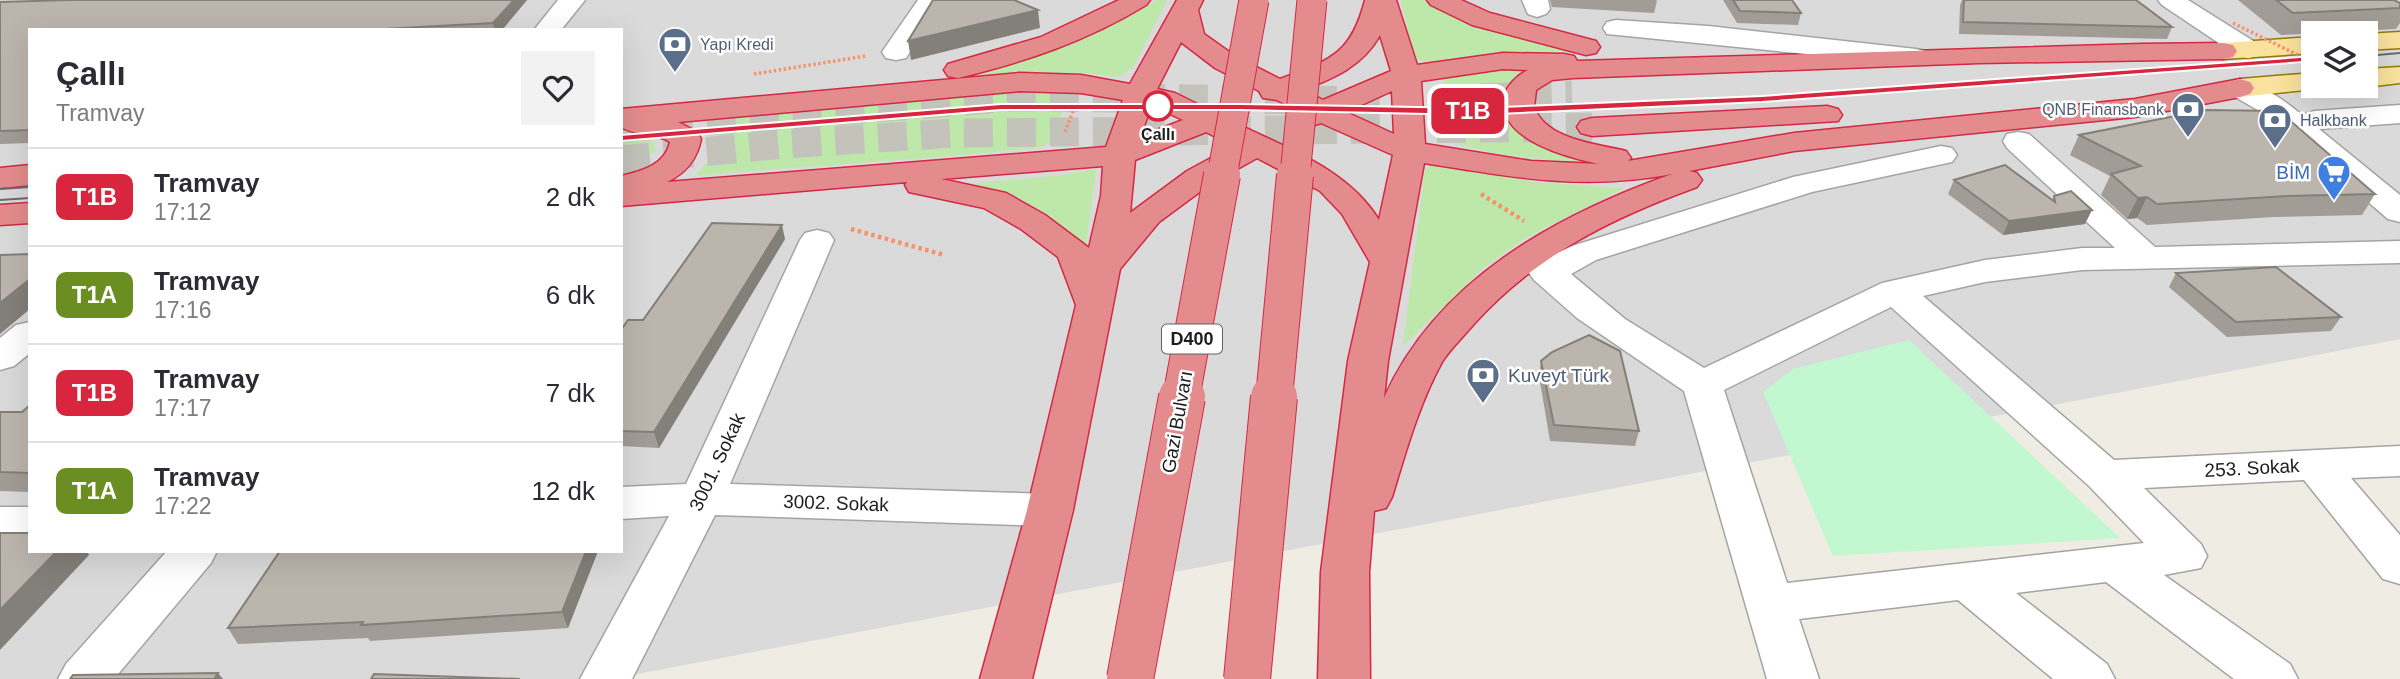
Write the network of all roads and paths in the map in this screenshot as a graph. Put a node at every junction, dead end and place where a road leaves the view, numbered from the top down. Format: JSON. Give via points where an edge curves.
{"nodes":[{"id":1,"x":572,"y":0,"type":"edge"},
{"id":2,"x":931,"y":0,"type":"edge"},
{"id":3,"x":1137,"y":0,"type":"edge"},
{"id":4,"x":1254,"y":0,"type":"edge"},
{"id":5,"x":1312,"y":0,"type":"edge"},
{"id":6,"x":1378,"y":0,"type":"edge"},
{"id":7,"x":1383,"y":0,"type":"edge"},
{"id":8,"x":1440,"y":0,"type":"edge"},
{"id":9,"x":2155,"y":0,"type":"edge"},
{"id":10,"x":2171,"y":0,"type":"edge"},
{"id":11,"x":1188,"y":5,"type":"edge"},
{"id":12,"x":2233,"y":23,"type":"dead end"},
{"id":13,"x":549,"y":28,"type":"edge"},
{"id":14,"x":1616,"y":28,"type":"dead end"},
{"id":15,"x":2400,"y":40,"type":"edge"},
{"id":16,"x":2378,"y":41,"type":"edge"},
{"id":17,"x":2301,"y":47,"type":"edge"},
{"id":18,"x":2236,"y":50,"type":"junction"},
{"id":19,"x":896,"y":52,"type":"joint"},
{"id":20,"x":1916,"y":57,"type":"junction"},
{"id":21,"x":2301,"y":57,"type":"edge"},
{"id":22,"x":1695,"y":65,"type":"junction"},
{"id":23,"x":745,"y":75,"type":"dead end"},
{"id":24,"x":1406,"y":75,"type":"junction"},
{"id":25,"x":2400,"y":75,"type":"edge"},
{"id":26,"x":2378,"y":77,"type":"edge"},
{"id":27,"x":2301,"y":83,"type":"edge"},
{"id":28,"x":2255,"y":86,"type":"junction"},
{"id":29,"x":1278,"y":90,"type":"junction"},
{"id":30,"x":1140,"y":93,"type":"junction"},
{"id":31,"x":1572,"y":96,"type":"tunnel mouth"},
{"id":32,"x":827,"y":101,"type":"junction"},
{"id":33,"x":1320,"y":111,"type":"junction"},
{"id":34,"x":2400,"y":114,"type":"edge"},
{"id":35,"x":623,"y":118,"type":"edge"},
{"id":36,"x":2314,"y":120,"type":"junction"},
{"id":37,"x":1208,"y":121,"type":"junction"},
{"id":38,"x":623,"y":126,"type":"edge"},
{"id":39,"x":1592,"y":127,"type":"tunnel mouth"},
{"id":40,"x":2018,"y":141,"type":"dead end"},
{"id":41,"x":1794,"y":142,"type":"junction"},
{"id":42,"x":1256,"y":146,"type":"junction"},
{"id":43,"x":1410,"y":151,"type":"junction"},
{"id":44,"x":1119,"y":155,"type":"junction"},
{"id":45,"x":1941,"y":155,"type":"dead end"},
{"id":46,"x":1701,"y":157,"type":"junction"},
{"id":47,"x":28,"y":163,"type":"edge"},
{"id":48,"x":0,"y":165,"type":"edge"},
{"id":49,"x":28,"y":175,"type":"edge"},
{"id":50,"x":0,"y":178,"type":"edge"},
{"id":51,"x":835,"y":178,"type":"junction"},
{"id":52,"x":623,"y":185,"type":"edge"},
{"id":53,"x":2400,"y":190,"type":"edge"},
{"id":54,"x":623,"y":196,"type":"edge"},
{"id":55,"x":2400,"y":212,"type":"edge"},
{"id":56,"x":28,"y":213,"type":"edge"},
{"id":57,"x":0,"y":215,"type":"edge"},
{"id":58,"x":829,"y":233,"type":"joint"},
{"id":59,"x":28,"y":238,"type":"edge"},
{"id":60,"x":0,"y":240,"type":"edge"},
{"id":61,"x":2400,"y":252,"type":"edge"},
{"id":62,"x":944,"y":256,"type":"dead end"},
{"id":63,"x":2146,"y":257,"type":"junction"},
{"id":64,"x":1388,"y":262,"type":"junction"},
{"id":65,"x":1539,"y":262,"type":"junction"},
{"id":66,"x":1102,"y":267,"type":"junction"},
{"id":67,"x":1895,"y":290,"type":"junction"},
{"id":68,"x":1095,"y":305,"type":"junction"},
{"id":69,"x":28,"y":335,"type":"edge"},
{"id":70,"x":0,"y":358,"type":"edge"},
{"id":71,"x":1702,"y":385,"type":"junction"},
{"id":72,"x":2400,"y":461,"type":"edge"},
{"id":73,"x":2315,"y":465,"type":"junction"},
{"id":74,"x":2104,"y":475,"type":"junction"},
{"id":75,"x":701,"y":499,"type":"junction"},
{"id":76,"x":623,"y":503,"type":"edge"},
{"id":77,"x":1050,"y":510,"type":"junction"},
{"id":78,"x":0,"y":523,"type":"edge"},
{"id":79,"x":28,"y":523,"type":"edge"},
{"id":80,"x":192,"y":553,"type":"edge"},
{"id":81,"x":2114,"y":564,"type":"junction"},
{"id":82,"x":2400,"y":566,"type":"edge"},
{"id":83,"x":1345,"y":572,"type":"junction"},
{"id":84,"x":1967,"y":581,"type":"junction"},
{"id":85,"x":1769,"y":604,"type":"junction"},
{"id":86,"x":84,"y":679,"type":"edge"},
{"id":87,"x":606,"y":679,"type":"edge"},
{"id":88,"x":1006,"y":679,"type":"edge"},
{"id":89,"x":1130,"y":679,"type":"edge"},
{"id":90,"x":1247,"y":679,"type":"edge"},
{"id":91,"x":1344,"y":679,"type":"edge"},
{"id":92,"x":1793,"y":679,"type":"edge"},
{"id":93,"x":2089,"y":679,"type":"edge"},
{"id":94,"x":2272,"y":679,"type":"edge"}],
"edges":[{"from":1,"to":13,"type":"street"},
{"from":2,"to":19,"type":"street"},
{"from":3,"to":32,"type":"highway","via":[[1062,39],[976,66]]},
{"from":4,"to":89,"type":"highway","name":"Gazi Bulvarı","number":"D400","bridge":true},
{"from":5,"to":90,"type":"highway","bridge":true},
{"from":6,"to":29,"type":"highway","via":[[1372,26],[1360,46],[1342,61]]},
{"from":7,"to":24,"type":"highway"},
{"from":8,"to":22,"type":"highway","via":[[1481,19],[1541,36],[1616,54]]},
{"from":9,"to":18,"type":"street"},
{"from":10,"to":18,"type":"street"},
{"from":11,"to":29,"type":"highway","via":[[1192,38]]},
{"from":11,"to":30,"type":"highway"},
{"from":12,"to":21,"type":"path","bridge":true},
{"from":14,"to":20,"type":"street","via":[[1703,22]]},
{"from":15,"to":16,"type":"main road"},
{"from":17,"to":18,"type":"main road"},
{"from":18,"to":20,"type":"highway"},
{"from":18,"to":31,"type":"highway"},
{"from":19,"to":23,"type":"path"},
{"from":20,"to":22,"type":"highway"},
{"from":22,"to":24,"type":"highway","via":[[1503,61]]},
{"from":22,"to":46,"type":"highway","via":[[1543,74],[1523,86],[1517,97],[1525,120],[1535,130],[1583,152],[1642,160]]},
{"from":24,"to":33,"type":"highway"},
{"from":24,"to":43,"type":"highway"},
{"from":25,"to":26,"type":"main road"},
{"from":27,"to":28,"type":"main road"},
{"from":28,"to":36,"type":"street"},
{"from":28,"to":39,"type":"highway"},
{"from":28,"to":41,"type":"highway","via":[[2135,108]]},
{"from":28,"to":55,"type":"street"},
{"from":29,"to":33,"type":"highway"},
{"from":29,"to":37,"type":"highway"},
{"from":30,"to":32,"type":"highway","via":[[1081,84],[1020,82]]},
{"from":30,"to":37,"type":"highway","via":[[1165,99]]},
{"from":30,"to":44,"type":"highway"},
{"from":32,"to":35,"type":"highway"},
{"from":33,"to":42,"type":"highway"},
{"from":33,"to":43,"type":"highway"},
{"from":34,"to":36,"type":"street"},
{"from":36,"to":53,"type":"street"},
{"from":37,"to":42,"type":"highway"},
{"from":37,"to":44,"type":"highway"},
{"from":38,"to":52,"type":"highway","via":[[671,130],[686,139],[677,162],[653,178]]},
{"from":40,"to":63,"type":"street"},
{"from":41,"to":46,"type":"highway"},
{"from":41,"to":65,"type":"highway","via":[[1628,200],[1546,241]]},
{"from":42,"to":64,"type":"highway","via":[[1331,184],[1356,209]]},
{"from":42,"to":66,"type":"highway","via":[[1198,178],[1147,215]]},
{"from":43,"to":46,"type":"highway","via":[[1531,171],[1599,174]]},
{"from":43,"to":64,"type":"highway"},
{"from":44,"to":51,"type":"highway"},
{"from":44,"to":66,"type":"highway"},
{"from":45,"to":65,"type":"street","via":[[1804,184],[1584,253]]},
{"from":47,"to":48,"type":"highway"},
{"from":49,"to":50,"type":"highway"},
{"from":51,"to":54,"type":"highway"},
{"from":51,"to":68,"type":"highway","via":[[937,187],[994,200],[1074,252]]},
{"from":56,"to":57,"type":"highway"},
{"from":58,"to":62,"type":"path"},
{"from":58,"to":75,"type":"street","name":"3001. Sokak"},
{"from":59,"to":60,"type":"highway"},
{"from":61,"to":63,"type":"street"},
{"from":63,"to":67,"type":"street","via":[[2081,259],[1985,271]]},
{"from":64,"to":83,"type":"highway","via":[[1368,361]]},
{"from":65,"to":71,"type":"street","via":[[1614,331]]},
{"from":65,"to":83,"type":"highway","via":[[1480,293],[1426,357],[1392,427]]},
{"from":66,"to":68,"type":"highway"},
{"from":67,"to":71,"type":"street"},
{"from":67,"to":74,"type":"street"},
{"from":68,"to":77,"type":"highway"},
{"from":69,"to":70,"type":"street"},
{"from":71,"to":85,"type":"street"},
{"from":72,"to":73,"type":"street","name":"253. Sokak"},
{"from":73,"to":74,"type":"street","name":"253. Sokak"},
{"from":73,"to":82,"type":"street"},
{"from":74,"to":81,"type":"street","via":[[2184,556]]},
{"from":75,"to":76,"type":"street","name":"3002. Sokak"},
{"from":75,"to":77,"type":"street","name":"3002. Sokak"},
{"from":75,"to":87,"type":"street","name":"3001. Sokak"},
{"from":77,"to":88,"type":"highway"},
{"from":78,"to":79,"type":"street"},
{"from":80,"to":86,"type":"street"},
{"from":81,"to":84,"type":"street"},
{"from":81,"to":94,"type":"street"},
{"from":83,"to":91,"type":"highway"},
{"from":84,"to":85,"type":"street"},
{"from":84,"to":93,"type":"street"},
{"from":85,"to":92,"type":"street"}]}
